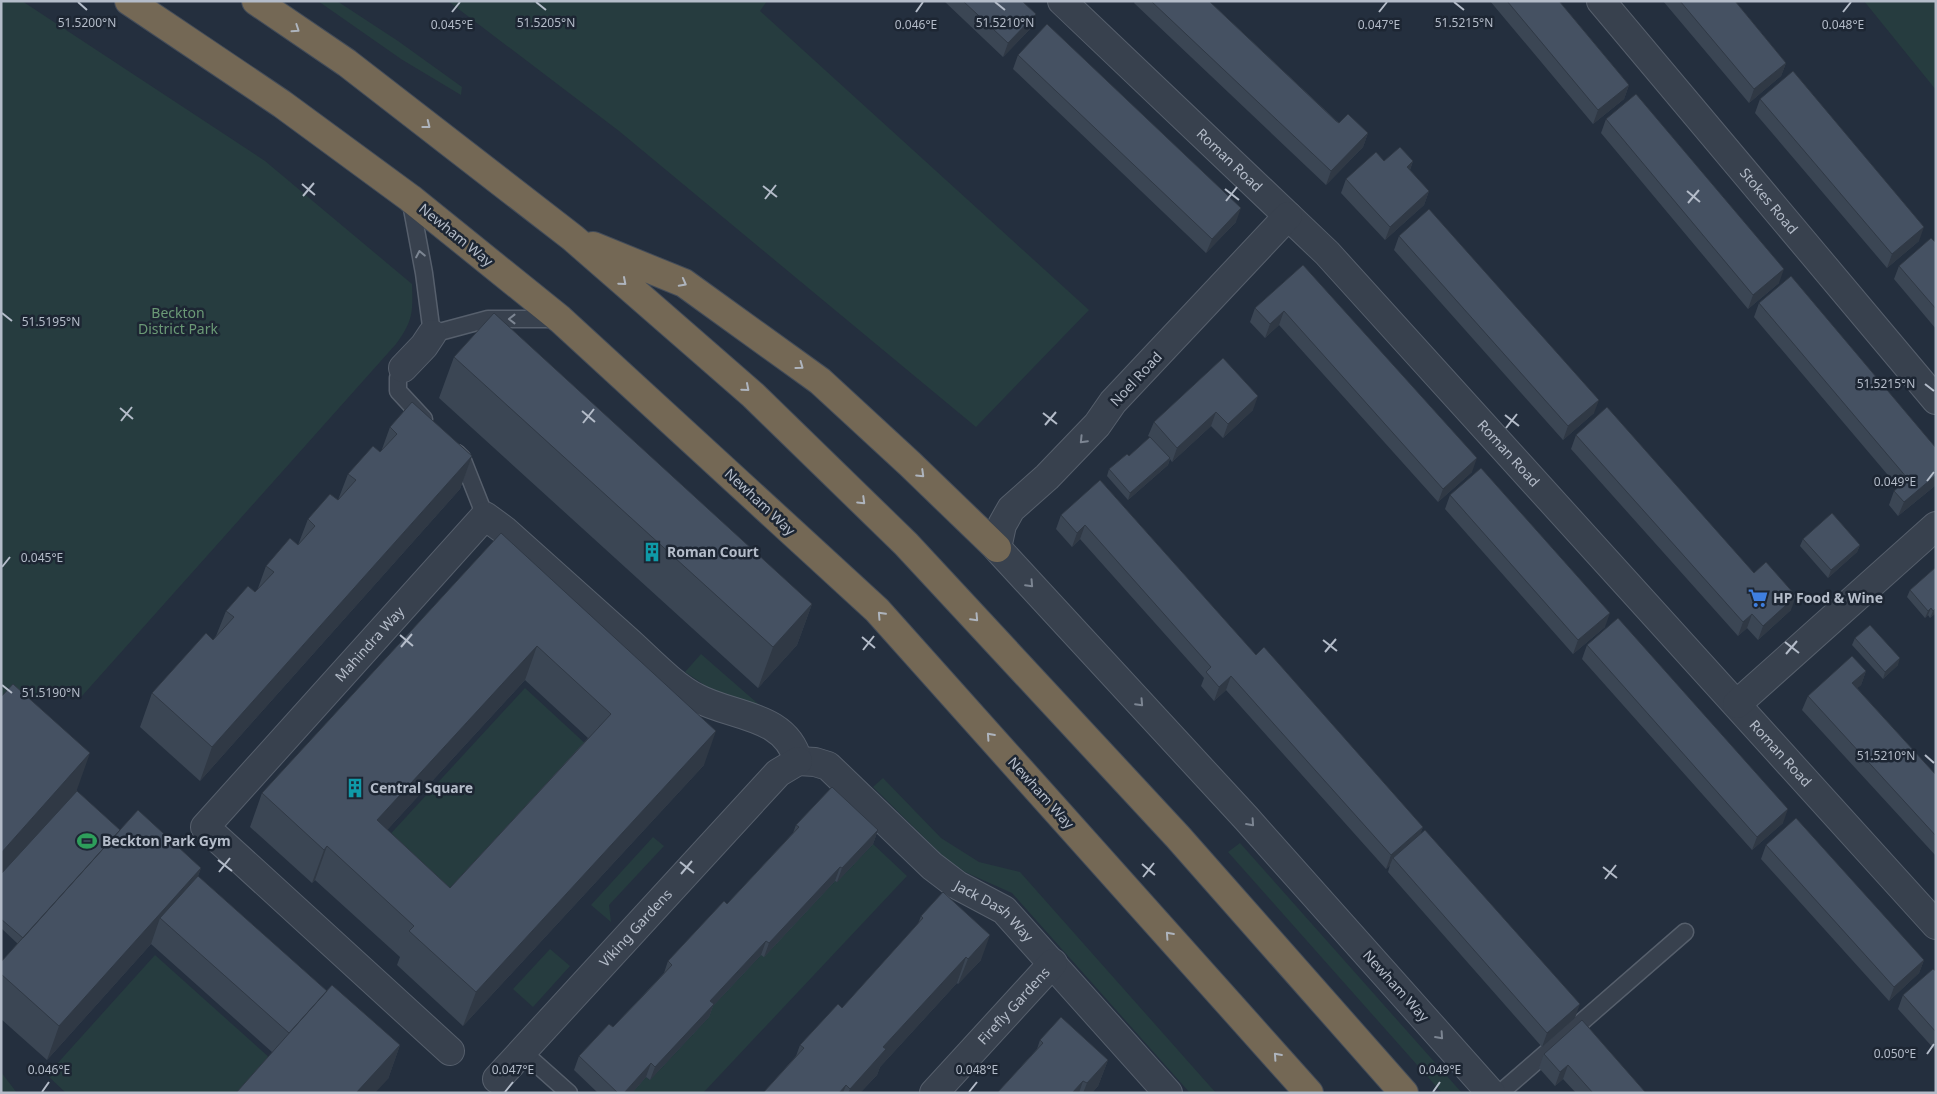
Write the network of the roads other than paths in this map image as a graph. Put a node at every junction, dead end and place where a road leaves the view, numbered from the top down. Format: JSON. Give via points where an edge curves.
{"nodes":[{"id":1,"x":129,"y":1,"type":"edge"},
{"id":2,"x":256,"y":1,"type":"edge"},
{"id":3,"x":1062,"y":1,"type":"edge"},
{"id":4,"x":1601,"y":1,"type":"edge"},
{"id":5,"x":410,"y":198,"type":"junction"},
{"id":6,"x":1288,"y":216,"type":"junction"},
{"id":7,"x":573,"y":238,"type":"junction"},
{"id":8,"x":560,"y":318,"type":"junction"},
{"id":9,"x":432,"y":334,"type":"junction"},
{"id":10,"x":403,"y":368,"type":"joint"},
{"id":11,"x":1936,"y":400,"type":"edge"},
{"id":12,"x":435,"y":430,"type":"edge"},
{"id":13,"x":448,"y":444,"type":"edge"},
{"id":14,"x":486,"y":516,"type":"junction"},
{"id":15,"x":1936,"y":526,"type":"edge"},
{"id":16,"x":997,"y":548,"type":"junction"},
{"id":17,"x":1737,"y":704,"type":"junction"},
{"id":18,"x":798,"y":761,"type":"junction"},
{"id":19,"x":1936,"y":925,"type":"edge"},
{"id":20,"x":1685,"y":932,"type":"dead end"},
{"id":21,"x":1053,"y":964,"type":"junction"},
{"id":22,"x":450,"y":1051,"type":"dead end"},
{"id":23,"x":523,"y":1052,"type":"junction"},
{"id":24,"x":497,"y":1079,"type":"dead end"},
{"id":25,"x":569,"y":1093,"type":"edge"},
{"id":26,"x":934,"y":1093,"type":"edge"},
{"id":27,"x":1168,"y":1093,"type":"edge"},
{"id":28,"x":1309,"y":1093,"type":"edge"},
{"id":29,"x":1404,"y":1093,"type":"edge"},
{"id":30,"x":1491,"y":1093,"type":"edge"},
{"id":31,"x":1500,"y":1093,"type":"edge"}],
"edges":[{"from":1,"to":5,"type":"highway","name":"Newham Way","via":[[282,104]]},
{"from":2,"to":7,"type":"highway","one_way":true,"via":[[347,64]]},
{"from":3,"to":6,"type":"street","name":"Roman Road"},
{"from":4,"to":11,"type":"street","name":"Stokes Road"},
{"from":5,"to":8,"type":"highway","name":"Newham Way"},
{"from":9,"to":5,"type":"lane","one_way":true},
{"from":6,"to":16,"type":"street","name":"Noel Road","one_way":true,"via":[[1113,402],[1091,431],[1011,509],[1002,525]]},
{"from":6,"to":17,"type":"street","name":"Roman Road","via":[[1327,252]]},
{"from":7,"to":16,"type":"highway","one_way":true,"via":[[684,283],[820,381]]},
{"from":7,"to":29,"type":"highway","one_way":true,"via":[[753,395],[906,544],[1178,837]]},
{"from":8,"to":9,"type":"lane","one_way":true,"via":[[488,319]]},
{"from":28,"to":8,"type":"highway","name":"Newham Way","one_way":true,"via":[[876,610]]},
{"from":9,"to":10,"type":"street"},
{"from":10,"to":12,"type":"lane","via":[[398,378],[398,391]]},
{"from":13,"to":14,"type":"lane","via":[[462,458]]},
{"from":14,"to":18,"type":"street","via":[[667,676],[696,698],[764,721],[794,748]]},
{"from":14,"to":22,"type":"street","name":"Mahindra Way","via":[[205,827]]},
{"from":15,"to":17,"type":"street"},
{"from":16,"to":30,"type":"street","name":"Newham Way","one_way":true,"via":[[1246,818]]},
{"from":17,"to":19,"type":"street","name":"Roman Road"},
{"from":18,"to":21,"type":"street","name":"Jack Dash Way","via":[[828,766],[932,866],[1004,910]]},
{"from":18,"to":23,"type":"street","name":"Viking Gardens","via":[[778,773]]},
{"from":20,"to":31,"type":"lane"},
{"from":21,"to":26,"type":"street","name":"Firefly Gardens"},
{"from":21,"to":27,"type":"street","name":"Jack Dash Way"},
{"from":23,"to":24,"type":"street","name":"Viking Gardens"},
{"from":23,"to":25,"type":"lane"}]}
